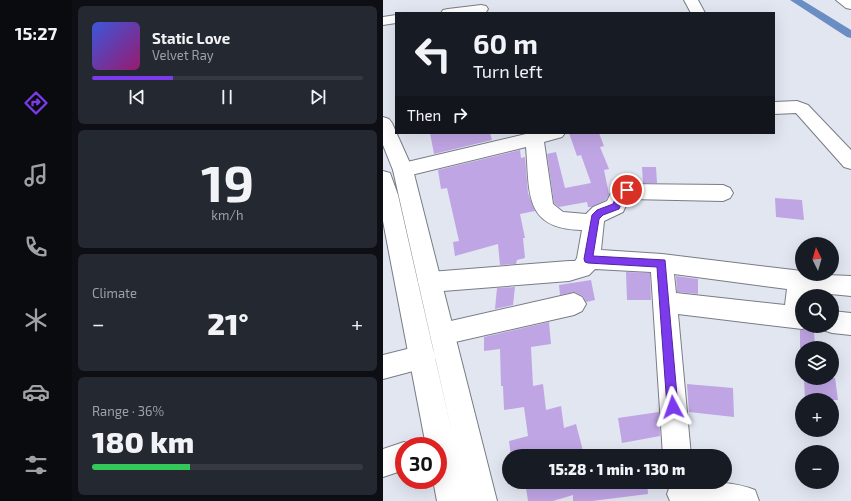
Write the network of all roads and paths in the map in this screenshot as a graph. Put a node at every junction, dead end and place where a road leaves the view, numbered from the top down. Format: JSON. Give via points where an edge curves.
{"nodes":[{"id":1,"x":691,"y":0,"type":"edge"},
{"id":2,"x":843,"y":0,"type":"edge"},
{"id":3,"x":848,"y":0,"type":"edge"},
{"id":4,"x":851,"y":5,"type":"edge"},
{"id":5,"x":481,"y":9,"type":"dead end"},
{"id":6,"x":456,"y":12,"type":"edge"},
{"id":7,"x":697,"y":12,"type":"edge"},
{"id":8,"x":395,"y":19,"type":"edge"},
{"id":9,"x":383,"y":21,"type":"edge"},
{"id":10,"x":775,"y":108,"type":"edge"},
{"id":11,"x":383,"y":123,"type":"edge"},
{"id":12,"x":552,"y":134,"type":"edge"},
{"id":13,"x":534,"y":138,"type":"junction"},
{"id":14,"x":851,"y":162,"type":"edge"},
{"id":15,"x":389,"y":184,"type":"edge"},
{"id":16,"x":723,"y":193,"type":"dead end"},
{"id":17,"x":594,"y":222,"type":"junction"},
{"id":18,"x":588,"y":259,"type":"junction"},
{"id":19,"x":662,"y":263,"type":"junction"},
{"id":20,"x":795,"y":280,"type":"edge"},
{"id":21,"x":800,"y":281,"type":"joint"},
{"id":22,"x":430,"y":282,"type":"junction"},
{"id":23,"x":851,"y":286,"type":"edge"},
{"id":24,"x":800,"y":289,"type":"edge"},
{"id":25,"x":665,"y":302,"type":"junction"},
{"id":26,"x":574,"y":304,"type":"dead end"},
{"id":27,"x":795,"y":317,"type":"edge"},
{"id":28,"x":839,"y":323,"type":"edge"},
{"id":29,"x":851,"y":324,"type":"edge"},
{"id":30,"x":442,"y":334,"type":"junction"},
{"id":31,"x":423,"y":357,"type":"junction"},
{"id":32,"x":383,"y":366,"type":"edge"},
{"id":33,"x":437,"y":437,"type":"edge"},
{"id":34,"x":676,"y":449,"type":"edge"},
{"id":35,"x":395,"y":459,"type":"edge"},
{"id":36,"x":383,"y":463,"type":"edge"},
{"id":37,"x":447,"y":480,"type":"edge"},
{"id":38,"x":681,"y":492,"type":"edge"},
{"id":39,"x":452,"y":501,"type":"edge"},
{"id":40,"x":482,"y":501,"type":"edge"},
{"id":41,"x":744,"y":501,"type":"edge"}],
"edges":[{"from":1,"to":7,"type":"main road"},
{"from":2,"to":3,"type":"main road"},
{"from":2,"to":4,"type":"main road"},
{"from":5,"to":6,"type":"main road"},
{"from":8,"to":9,"type":"main road"},
{"from":10,"to":14,"type":"main road","via":[[802,109]]},
{"from":11,"to":15,"type":"main road"},
{"from":12,"to":13,"type":"main road"},
{"from":13,"to":15,"type":"main road"},
{"from":13,"to":17,"type":"main road","via":[[541,202],[545,210],[555,218],[565,221]]},
{"from":15,"to":22,"type":"main road"},
{"from":15,"to":31,"type":"main road"},
{"from":16,"to":17,"type":"main road","via":[[627,190],[622,192],[616,206],[597,215]]},
{"from":17,"to":18,"type":"main road"},
{"from":18,"to":19,"type":"main road"},
{"from":18,"to":22,"type":"main road","via":[[585,266],[569,271]]},
{"from":19,"to":20,"type":"main road"},
{"from":19,"to":25,"type":"main road"},
{"from":21,"to":23,"type":"main road"},
{"from":21,"to":24,"type":"main road"},
{"from":22,"to":30,"type":"main road"},
{"from":25,"to":27,"type":"main road"},
{"from":25,"to":34,"type":"main road"},
{"from":26,"to":30,"type":"main road"},
{"from":28,"to":29,"type":"main road"},
{"from":30,"to":40,"type":"main road"},
{"from":31,"to":32,"type":"main road"},
{"from":31,"to":33,"type":"main road"},
{"from":35,"to":36,"type":"main road"},
{"from":37,"to":39,"type":"main road"},
{"from":38,"to":41,"type":"main road"}]}
